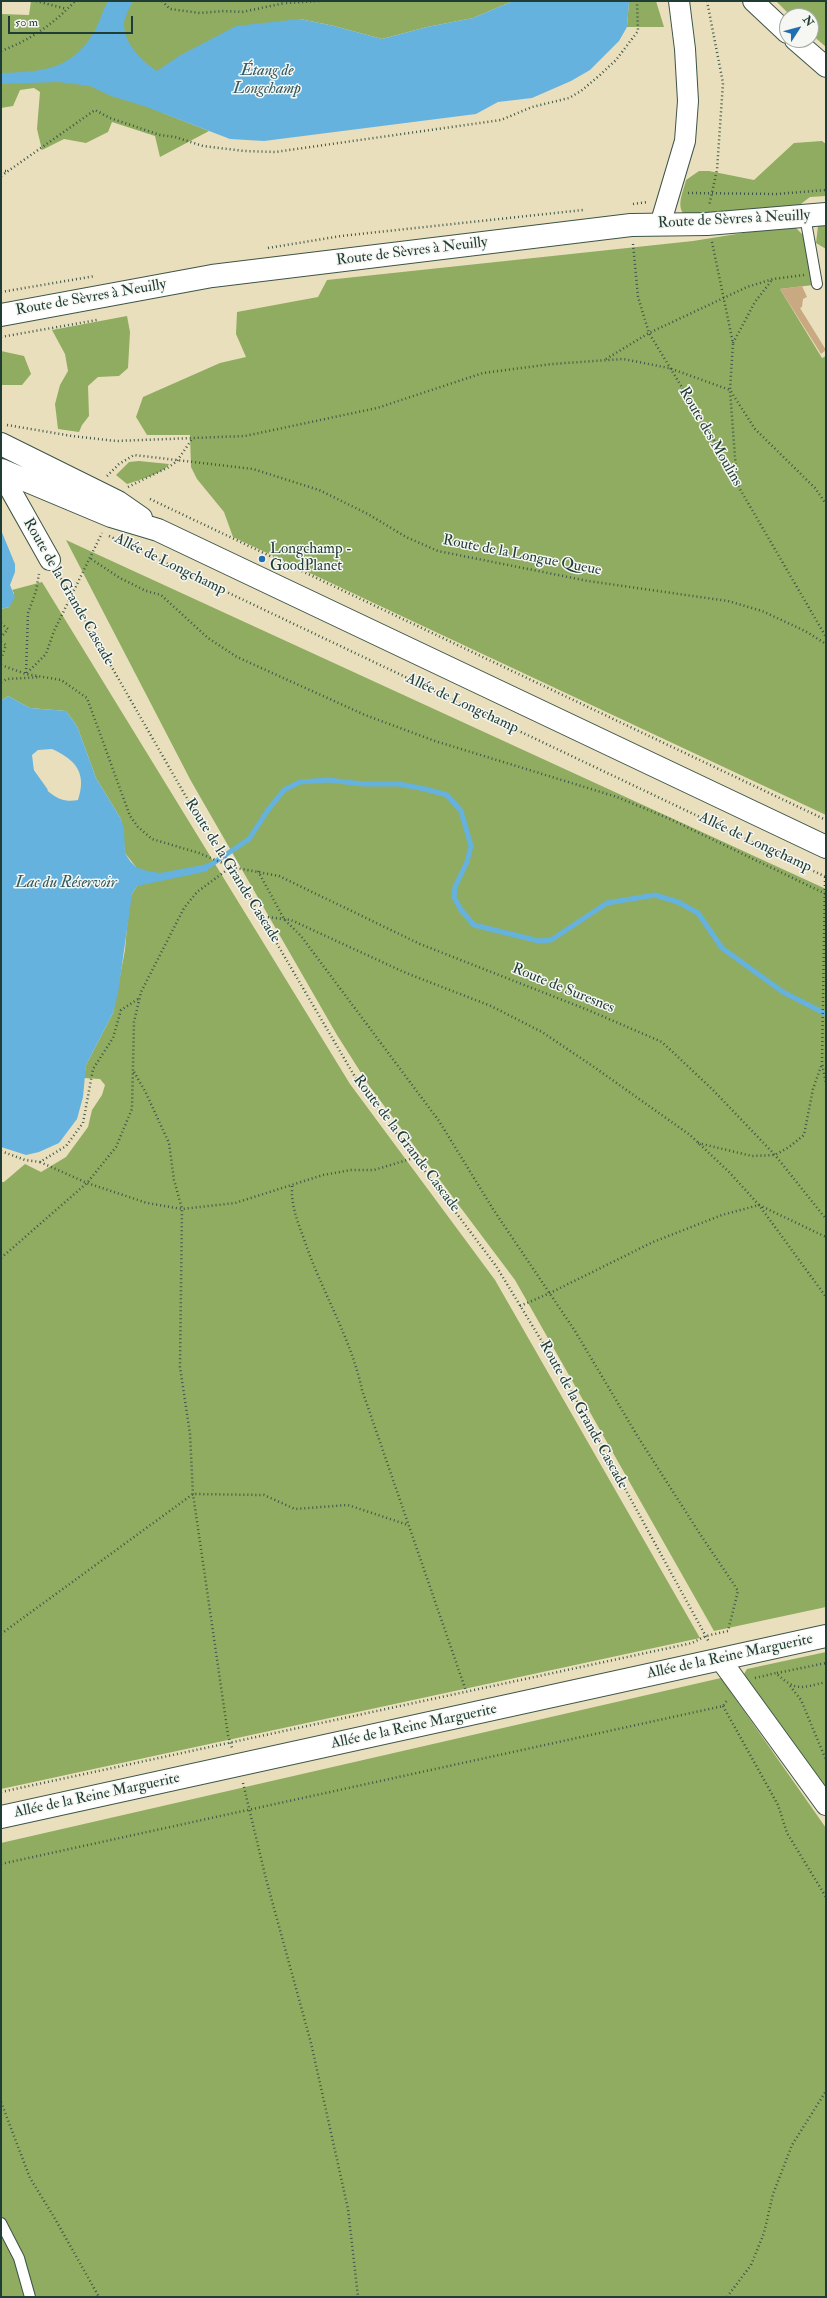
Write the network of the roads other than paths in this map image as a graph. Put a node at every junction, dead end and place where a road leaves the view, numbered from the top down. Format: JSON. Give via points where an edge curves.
{"nodes":[{"id":1,"x":679,"y":1,"type":"edge"},
{"id":2,"x":753,"y":1,"type":"edge"},
{"id":3,"x":779,"y":25,"type":"edge"},
{"id":4,"x":804,"y":48,"type":"edge"},
{"id":5,"x":826,"y":67,"type":"edge"},
{"id":6,"x":816,"y":215,"type":"edge"},
{"id":7,"x":660,"y":225,"type":"junction"},
{"id":8,"x":817,"y":284,"type":"dead end"},
{"id":9,"x":1,"y":315,"type":"edge"},
{"id":10,"x":3,"y":434,"type":"edge"},
{"id":11,"x":1,"y":471,"type":"edge"},
{"id":12,"x":158,"y":530,"type":"junction"},
{"id":13,"x":51,"y":562,"type":"road end"},
{"id":14,"x":826,"y":847,"type":"edge"},
{"id":15,"x":826,"y":1636,"type":"edge"},
{"id":16,"x":720,"y":1659,"type":"junction"},
{"id":17,"x":826,"y":1805,"type":"edge"},
{"id":18,"x":1,"y":1817,"type":"edge"},
{"id":19,"x":1,"y":2222,"type":"edge"},
{"id":20,"x":30,"y":2297,"type":"edge"}],
"edges":[{"from":1,"to":7,"type":"street","via":[[688,101],[685,141]]},
{"from":2,"to":3,"type":"street"},
{"from":4,"to":5,"type":"street"},
{"from":6,"to":7,"type":"main road","name":"Route de Sèvres à Neuilly","via":[[707,224]]},
{"from":6,"to":8,"type":"lane"},
{"from":7,"to":9,"type":"main road","name":"Route de Sèvres à Neuilly","via":[[631,225],[212,276]]},
{"from":10,"to":12,"type":"main road","name":"Allée de Longchamp","via":[[118,502]]},
{"from":11,"to":12,"type":"main road","name":"Allée de Longchamp","via":[[111,516]]},
{"from":11,"to":13,"type":"street","name":"Route de la Grande Cascade"},
{"from":12,"to":14,"type":"main road","name":"Allée de Longchamp"},
{"from":15,"to":16,"type":"main road","name":"Allée de la Reine Marguerite"},
{"from":16,"to":17,"type":"street"},
{"from":16,"to":18,"type":"main road","name":"Allée de la Reine Marguerite"},
{"from":19,"to":20,"type":"lane","via":[[19,2258]]}]}
